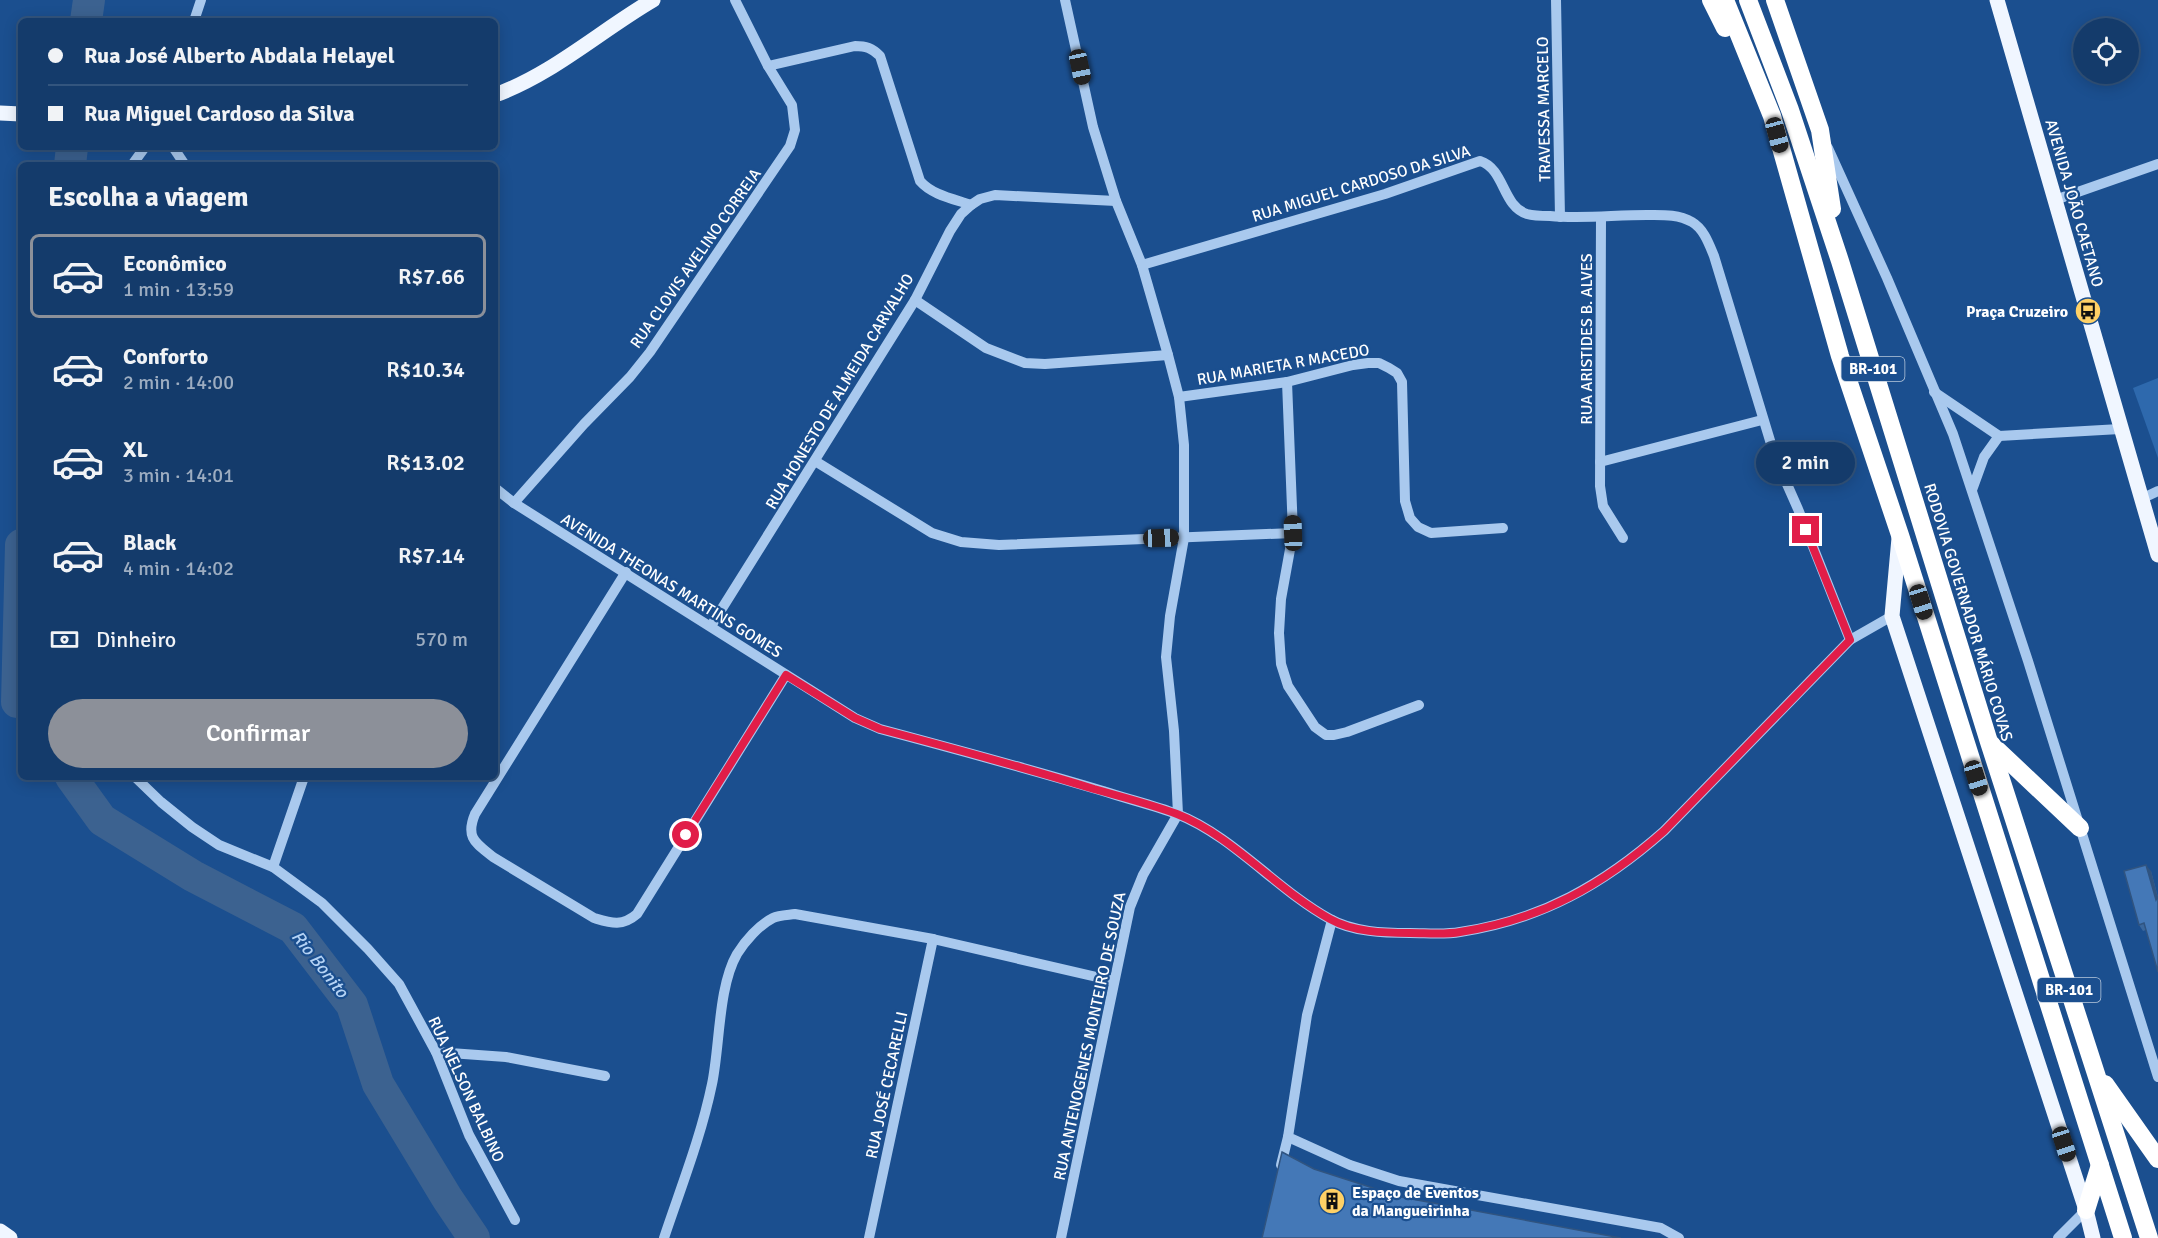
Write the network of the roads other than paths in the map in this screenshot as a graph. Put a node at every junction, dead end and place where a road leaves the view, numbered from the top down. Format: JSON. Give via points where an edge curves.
{"nodes":[{"id":1,"x":201,"y":0,"type":"edge"},
{"id":2,"x":653,"y":0,"type":"edge"},
{"id":3,"x":735,"y":0,"type":"edge"},
{"id":4,"x":1065,"y":0,"type":"edge"},
{"id":5,"x":1556,"y":0,"type":"edge"},
{"id":6,"x":1711,"y":0,"type":"edge"},
{"id":7,"x":1725,"y":0,"type":"edge"},
{"id":8,"x":1748,"y":0,"type":"edge"},
{"id":9,"x":1775,"y":0,"type":"edge"},
{"id":10,"x":1997,"y":0,"type":"edge"},
{"id":11,"x":195,"y":18,"type":"edge"},
{"id":12,"x":768,"y":66,"type":"junction"},
{"id":13,"x":498,"y":94,"type":"edge"},
{"id":14,"x":0,"y":113,"type":"edge"},
{"id":15,"x":18,"y":114,"type":"edge"},
{"id":16,"x":1772,"y":116,"type":"junction"},
{"id":17,"x":1820,"y":130,"type":"junction"},
{"id":18,"x":2158,"y":164,"type":"edge"},
{"id":19,"x":2055,"y":200,"type":"junction"},
{"id":20,"x":1116,"y":201,"type":"junction"},
{"id":21,"x":970,"y":205,"type":"junction"},
{"id":22,"x":1560,"y":217,"type":"junction"},
{"id":23,"x":1601,"y":217,"type":"junction"},
{"id":24,"x":1840,"y":261,"type":"junction"},
{"id":25,"x":1142,"y":264,"type":"junction"},
{"id":26,"x":915,"y":300,"type":"junction"},
{"id":27,"x":1168,"y":355,"type":"junction"},
{"id":28,"x":1287,"y":382,"type":"junction"},
{"id":29,"x":1934,"y":392,"type":"junction"},
{"id":30,"x":1179,"y":397,"type":"junction"},
{"id":31,"x":1762,"y":420,"type":"junction"},
{"id":32,"x":2120,"y":429,"type":"junction"},
{"id":33,"x":1999,"y":436,"type":"junction"},
{"id":34,"x":815,"y":461,"type":"junction"},
{"id":35,"x":1600,"y":462,"type":"junction"},
{"id":36,"x":498,"y":490,"type":"edge"},
{"id":37,"x":1972,"y":490,"type":"junction"},
{"id":38,"x":2158,"y":491,"type":"edge"},
{"id":39,"x":2141,"y":499,"type":"junction"},
{"id":40,"x":514,"y":503,"type":"junction"},
{"id":41,"x":1503,"y":528,"type":"dead end"},
{"id":42,"x":1293,"y":533,"type":"junction"},
{"id":43,"x":1900,"y":535,"type":"junction"},
{"id":44,"x":1184,"y":538,"type":"junction"},
{"id":45,"x":1623,"y":538,"type":"dead end"},
{"id":46,"x":2158,"y":555,"type":"edge"},
{"id":47,"x":626,"y":572,"type":"junction"},
{"id":48,"x":1892,"y":616,"type":"junction"},
{"id":49,"x":711,"y":626,"type":"junction"},
{"id":50,"x":1850,"y":640,"type":"junction"},
{"id":51,"x":786,"y":675,"type":"junction"},
{"id":52,"x":1419,"y":705,"type":"dead end"},
{"id":53,"x":1989,"y":742,"type":"junction"},
{"id":54,"x":498,"y":777,"type":"edge"},
{"id":55,"x":138,"y":780,"type":"edge"},
{"id":56,"x":303,"y":780,"type":"edge"},
{"id":57,"x":496,"y":780,"type":"edge"},
{"id":58,"x":1178,"y":814,"type":"junction"},
{"id":59,"x":2080,"y":828,"type":"junction"},
{"id":60,"x":273,"y":867,"type":"junction"},
{"id":61,"x":1332,"y":920,"type":"junction"},
{"id":62,"x":933,"y":939,"type":"junction"},
{"id":63,"x":1114,"y":981,"type":"junction"},
{"id":64,"x":436,"y":1052,"type":"junction"},
{"id":65,"x":2095,"y":1071,"type":"junction"},
{"id":66,"x":605,"y":1076,"type":"dead end"},
{"id":67,"x":2158,"y":1077,"type":"edge"},
{"id":68,"x":1288,"y":1137,"type":"junction"},
{"id":69,"x":2158,"y":1159,"type":"edge"},
{"id":70,"x":2100,"y":1165,"type":"junction"},
{"id":71,"x":1280,"y":1171,"type":"edge"},
{"id":72,"x":2086,"y":1210,"type":"junction"},
{"id":73,"x":514,"y":1220,"type":"dead end"},
{"id":74,"x":0,"y":1231,"type":"edge"},
{"id":75,"x":10,"y":1238,"type":"edge"},
{"id":76,"x":664,"y":1238,"type":"edge"},
{"id":77,"x":868,"y":1238,"type":"edge"},
{"id":78,"x":1061,"y":1238,"type":"edge"},
{"id":79,"x":1679,"y":1238,"type":"edge"},
{"id":80,"x":2058,"y":1238,"type":"edge"},
{"id":81,"x":2093,"y":1238,"type":"edge"},
{"id":82,"x":2123,"y":1238,"type":"edge"},
{"id":83,"x":2149,"y":1238,"type":"edge"}],
"edges":[{"from":1,"to":11,"type":"street"},
{"from":2,"to":13,"type":"main road","via":[[551,68]]},
{"from":3,"to":12,"type":"street","name":"RUA CLOVIS AVELINO CORREIA"},
{"from":4,"to":20,"type":"street","via":[[1093,127]]},
{"from":5,"to":22,"type":"street","name":"TRAVESSA MARCELO"},
{"from":6,"to":16,"type":"highway"},
{"from":7,"to":16,"type":"highway","number":"BR-101"},
{"from":8,"to":24,"type":"highway","name":"RODOVIA GOVERNADOR MÁRIO COVAS","number":"BR-101","via":[[1790,110]]},
{"from":9,"to":17,"type":"highway"},
{"from":10,"to":19,"type":"main road","name":"AVENIDA JOÃO CAETANO"},
{"from":12,"to":21,"type":"street","via":[[855,46],[873,50],[880,56],[920,181],[934,192]]},
{"from":12,"to":40,"type":"street","name":"RUA CLOVIS AVELINO CORREIA","via":[[792,105],[795,130],[790,146],[650,352]]},
{"from":14,"to":15,"type":"main road"},
{"from":16,"to":43,"type":"highway","number":"BR-101","via":[[1840,356]]},
{"from":17,"to":24,"type":"highway"},
{"from":17,"to":29,"type":"street"},
{"from":18,"to":19,"type":"street"},
{"from":19,"to":32,"type":"main road","name":"AVENIDA JOÃO CAETANO"},
{"from":20,"to":21,"type":"street","via":[[1008,194]]},
{"from":20,"to":25,"type":"street"},
{"from":21,"to":26,"type":"street","name":"RUA HONESTO DE ALMEIDA CARVALHO","via":[[950,231]]},
{"from":22,"to":23,"type":"street","name":"RUA MIGUEL CARDOSO DA SILVA"},
{"from":22,"to":25,"type":"street","name":"RUA MIGUEL CARDOSO DA SILVA","via":[[1520,211],[1497,174],[1488,163],[1480,161],[1385,194]]},
{"from":23,"to":31,"type":"street","name":"RUA MIGUEL CARDOSO DA SILVA","via":[[1669,215],[1693,222],[1700,229],[1714,256]]},
{"from":23,"to":35,"type":"street","name":"RUA ARISTIDES B. ALVES"},
{"from":24,"to":53,"type":"highway","name":"RODOVIA GOVERNADOR MÁRIO COVAS","number":"BR-101"},
{"from":25,"to":27,"type":"street"},
{"from":26,"to":27,"type":"street","via":[[986,348],[1025,363]]},
{"from":26,"to":34,"type":"street","name":"RUA HONESTO DE ALMEIDA CARVALHO"},
{"from":27,"to":30,"type":"street"},
{"from":28,"to":30,"type":"street","name":"RUA MARIETA R MACEDO"},
{"from":28,"to":41,"type":"street","name":"RUA MARIETA R MACEDO","via":[[1353,364],[1379,363],[1397,373],[1402,382],[1405,501],[1410,518],[1431,533]]},
{"from":28,"to":42,"type":"street"},
{"from":29,"to":33,"type":"street"},
{"from":29,"to":37,"type":"street"},
{"from":30,"to":44,"type":"street","via":[[1185,445]]},
{"from":31,"to":35,"type":"street"},
{"from":31,"to":50,"type":"street","name":"RUA MIGUEL CARDOSO DA SILVA"},
{"from":32,"to":33,"type":"street"},
{"from":32,"to":39,"type":"main road","name":"AVENIDA JOÃO CAETANO"},
{"from":33,"to":37,"type":"street","via":[[1984,457]]},
{"from":34,"to":44,"type":"street","via":[[933,532],[962,542],[999,545]]},
{"from":34,"to":49,"type":"street","name":"RUA HONESTO DE ALMEIDA CARVALHO"},
{"from":35,"to":45,"type":"street","name":"RUA ARISTIDES B. ALVES","via":[[1603,506]]},
{"from":36,"to":40,"type":"street","name":"AVENIDA THEONAS MARTINS GOMES"},
{"from":37,"to":59,"type":"street"},
{"from":38,"to":39,"type":"street"},
{"from":39,"to":46,"type":"main road","name":"AVENIDA JOÃO CAETANO"},
{"from":40,"to":47,"type":"street","name":"AVENIDA THEONAS MARTINS GOMES"},
{"from":42,"to":44,"type":"street"},
{"from":42,"to":52,"type":"street","via":[[1281,599],[1281,664],[1288,686],[1315,727],[1326,735],[1334,735]]},
{"from":43,"to":48,"type":"main road"},
{"from":43,"to":70,"type":"highway","number":"BR-101"},
{"from":44,"to":58,"type":"street","via":[[1166,657]]},
{"from":47,"to":49,"type":"street","name":"AVENIDA THEONAS MARTINS GOMES"},
{"from":47,"to":54,"type":"street"},
{"from":48,"to":50,"type":"street","name":"AVENIDA THEONAS MARTINS GOMES"},
{"from":48,"to":72,"type":"main road"},
{"from":49,"to":51,"type":"street","name":"AVENIDA THEONAS MARTINS GOMES"},
{"from":50,"to":61,"type":"street","name":"AVENIDA THEONAS MARTINS GOMES","via":[[1664,831],[1632,860],[1582,892],[1517,920],[1458,933],[1387,933]]},
{"from":51,"to":57,"type":"street","via":[[629,921],[609,923],[594,918],[493,857],[475,841],[470,826]]},
{"from":51,"to":58,"type":"street","name":"AVENIDA THEONAS MARTINS GOMES","via":[[880,729]]},
{"from":53,"to":59,"type":"highway"},
{"from":53,"to":65,"type":"highway","name":"RODOVIA GOVERNADOR MÁRIO COVAS","number":"BR-101"},
{"from":55,"to":60,"type":"street","name":"RUA NELSON BALBINO","via":[[219,845]]},
{"from":56,"to":60,"type":"street"},
{"from":58,"to":61,"type":"street","name":"AVENIDA THEONAS MARTINS GOMES","via":[[1211,833]]},
{"from":58,"to":63,"type":"street","name":"RUA ANTENOGENES MONTEIRO DE SOUZA","via":[[1136,891]]},
{"from":59,"to":67,"type":"street"},
{"from":60,"to":64,"type":"street","name":"RUA NELSON BALBINO","via":[[322,903],[399,984]]},
{"from":61,"to":68,"type":"street","via":[[1307,1015]]},
{"from":62,"to":63,"type":"street"},
{"from":62,"to":76,"type":"street","via":[[795,914],[773,917],[756,931],[737,954],[728,977],[712,1084]]},
{"from":62,"to":77,"type":"street","name":"RUA JOSÉ CECARELLI"},
{"from":63,"to":78,"type":"street","name":"RUA ANTENOGENES MONTEIRO DE SOUZA"},
{"from":64,"to":66,"type":"street","via":[[506,1057]]},
{"from":64,"to":73,"type":"street","name":"RUA NELSON BALBINO","via":[[469,1135]]},
{"from":65,"to":69,"type":"highway"},
{"from":65,"to":83,"type":"highway","name":"RODOVIA GOVERNADOR MÁRIO COVAS","number":"BR-101"},
{"from":68,"to":71,"type":"street"},
{"from":68,"to":79,"type":"street","via":[[1399,1182],[1661,1228]]},
{"from":70,"to":72,"type":"highway"},
{"from":70,"to":82,"type":"highway","number":"BR-101"},
{"from":72,"to":80,"type":"street"},
{"from":72,"to":81,"type":"main road"},
{"from":74,"to":75,"type":"main road"}]}
